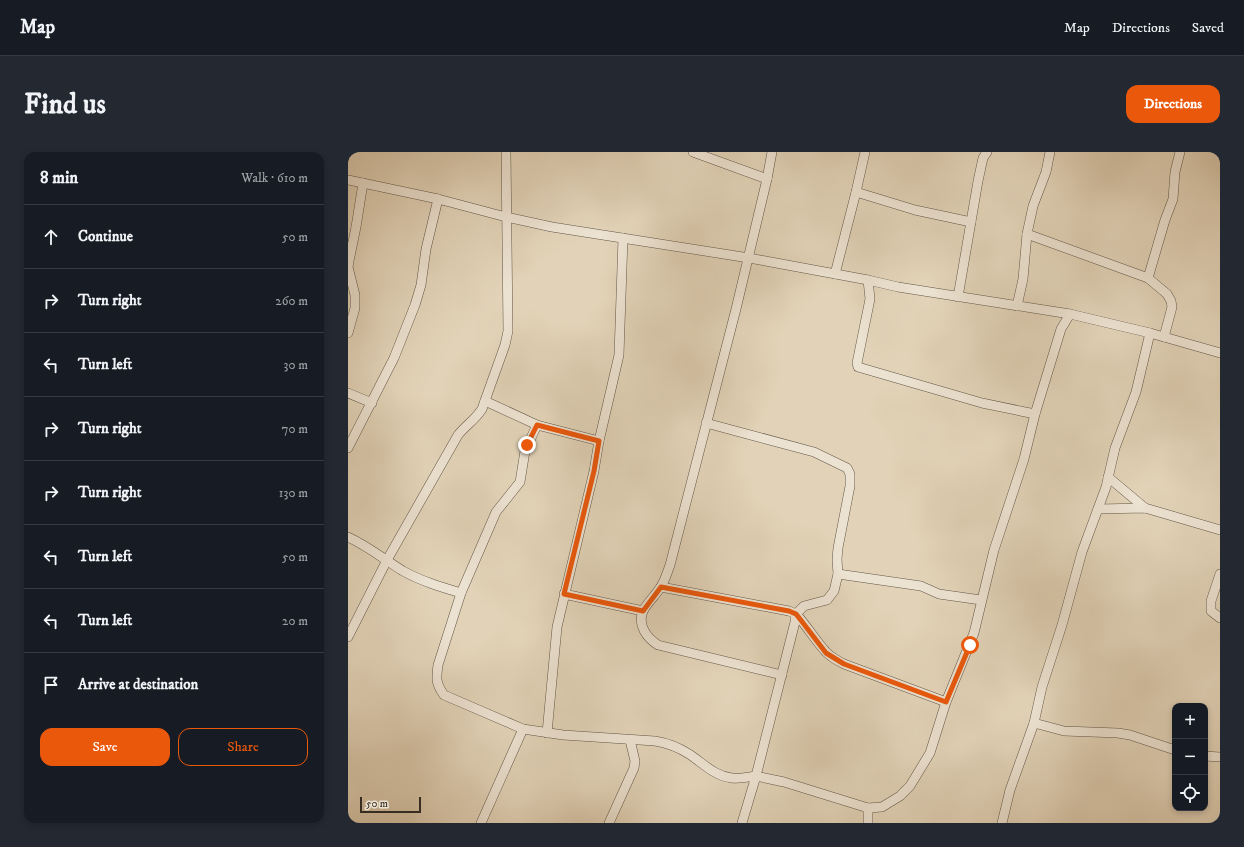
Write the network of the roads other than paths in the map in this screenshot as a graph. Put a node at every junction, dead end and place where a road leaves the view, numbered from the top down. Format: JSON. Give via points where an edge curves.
{"nodes":[{"id":1,"x":506,"y":152,"type":"edge"},
{"id":2,"x":693,"y":152,"type":"edge"},
{"id":3,"x":772,"y":152,"type":"edge"},
{"id":4,"x":865,"y":152,"type":"edge"},
{"id":5,"x":987,"y":152,"type":"edge"},
{"id":6,"x":1050,"y":152,"type":"edge"},
{"id":7,"x":1180,"y":152,"type":"edge"},
{"id":8,"x":767,"y":179,"type":"junction"},
{"id":9,"x":348,"y":180,"type":"edge"},
{"id":10,"x":363,"y":183,"type":"junction"},
{"id":11,"x":856,"y":192,"type":"junction"},
{"id":12,"x":438,"y":199,"type":"junction"},
{"id":13,"x":506,"y":217,"type":"junction"},
{"id":14,"x":971,"y":222,"type":"junction"},
{"id":15,"x":1027,"y":234,"type":"junction"},
{"id":16,"x":623,"y":238,"type":"junction"},
{"id":17,"x":748,"y":258,"type":"junction"},
{"id":18,"x":835,"y":274,"type":"junction"},
{"id":19,"x":1148,"y":278,"type":"junction"},
{"id":20,"x":868,"y":280,"type":"junction"},
{"id":21,"x":958,"y":297,"type":"junction"},
{"id":22,"x":1017,"y":306,"type":"junction"},
{"id":23,"x":1070,"y":314,"type":"junction"},
{"id":24,"x":348,"y":333,"type":"edge"},
{"id":25,"x":1150,"y":333,"type":"junction"},
{"id":26,"x":1164,"y":337,"type":"junction"},
{"id":27,"x":1220,"y":353,"type":"edge"},
{"id":28,"x":348,"y":393,"type":"edge"},
{"id":29,"x":485,"y":401,"type":"junction"},
{"id":30,"x":372,"y":403,"type":"junction"},
{"id":31,"x":1035,"y":414,"type":"junction"},
{"id":32,"x":706,"y":423,"type":"junction"},
{"id":33,"x":537,"y":425,"type":"junction"},
{"id":34,"x":599,"y":441,"type":"junction"},
{"id":35,"x":348,"y":448,"type":"edge"},
{"id":36,"x":1108,"y":477,"type":"junction"},
{"id":37,"x":1145,"y":508,"type":"junction"},
{"id":38,"x":1098,"y":509,"type":"junction"},
{"id":39,"x":1220,"y":530,"type":"edge"},
{"id":40,"x":348,"y":537,"type":"edge"},
{"id":41,"x":387,"y":560,"type":"junction"},
{"id":42,"x":838,"y":574,"type":"junction"},
{"id":43,"x":1220,"y":574,"type":"edge"},
{"id":44,"x":661,"y":587,"type":"junction"},
{"id":45,"x":461,"y":593,"type":"junction"},
{"id":46,"x":564,"y":594,"type":"junction"},
{"id":47,"x":981,"y":600,"type":"junction"},
{"id":48,"x":643,"y":611,"type":"junction"},
{"id":49,"x":796,"y":614,"type":"junction"},
{"id":50,"x":1220,"y":618,"type":"edge"},
{"id":51,"x":348,"y":637,"type":"edge"},
{"id":52,"x":782,"y":675,"type":"junction"},
{"id":53,"x":946,"y":702,"type":"junction"},
{"id":54,"x":1034,"y":723,"type":"junction"},
{"id":55,"x":523,"y":729,"type":"junction"},
{"id":56,"x":547,"y":733,"type":"junction"},
{"id":57,"x":630,"y":740,"type":"junction"},
{"id":58,"x":1172,"y":749,"type":"edge"},
{"id":59,"x":1208,"y":756,"type":"edge"},
{"id":60,"x":1220,"y":757,"type":"edge"},
{"id":61,"x":756,"y":776,"type":"junction"},
{"id":62,"x":868,"y":808,"type":"junction"},
{"id":63,"x":481,"y":823,"type":"edge"},
{"id":64,"x":609,"y":823,"type":"edge"},
{"id":65,"x":742,"y":823,"type":"edge"},
{"id":66,"x":868,"y":823,"type":"edge"},
{"id":67,"x":1002,"y":823,"type":"edge"}],
"edges":[{"from":1,"to":13,"type":"street"},
{"from":2,"to":8,"type":"street"},
{"from":3,"to":8,"type":"street"},
{"from":4,"to":11,"type":"street"},
{"from":5,"to":14,"type":"street","via":[[983,158]]},
{"from":6,"to":15,"type":"street"},
{"from":7,"to":19,"type":"street","via":[[1173,199]]},
{"from":8,"to":17,"type":"street"},
{"from":9,"to":10,"type":"street"},
{"from":10,"to":12,"type":"street"},
{"from":10,"to":24,"type":"street","via":[[348,261],[355,295],[355,308]]},
{"from":11,"to":14,"type":"street","via":[[915,210]]},
{"from":11,"to":18,"type":"street"},
{"from":12,"to":13,"type":"street"},
{"from":12,"to":30,"type":"street","via":[[419,294],[394,358]]},
{"from":13,"to":16,"type":"street"},
{"from":13,"to":29,"type":"street","via":[[508,331]]},
{"from":14,"to":21,"type":"street"},
{"from":15,"to":19,"type":"street"},
{"from":15,"to":22,"type":"street","via":[[1023,278]]},
{"from":16,"to":17,"type":"street"},
{"from":16,"to":34,"type":"street","via":[[619,355]]},
{"from":17,"to":18,"type":"street"},
{"from":17,"to":32,"type":"street"},
{"from":18,"to":20,"type":"street"},
{"from":19,"to":26,"type":"street","via":[[1167,294],[1171,301],[1172,307]]},
{"from":20,"to":21,"type":"street"},
{"from":20,"to":31,"type":"street","via":[[870,299],[858,367],[982,403]]},
{"from":21,"to":22,"type":"street"},
{"from":22,"to":23,"type":"street"},
{"from":23,"to":25,"type":"street"},
{"from":23,"to":31,"type":"street","via":[[1061,329]]},
{"from":25,"to":26,"type":"street"},
{"from":25,"to":36,"type":"street","via":[[1136,392],[1115,448]]},
{"from":26,"to":27,"type":"street"},
{"from":28,"to":30,"type":"street"},
{"from":29,"to":33,"type":"street"},
{"from":29,"to":41,"type":"street","via":[[476,418],[458,435]]},
{"from":30,"to":35,"type":"street"},
{"from":31,"to":47,"type":"street"},
{"from":32,"to":42,"type":"street","via":[[814,452],[847,468],[850,486],[837,559]]},
{"from":32,"to":44,"type":"street","via":[[670,565]]},
{"from":33,"to":34,"type":"street"},
{"from":33,"to":45,"type":"street","via":[[525,451],[520,482],[496,512]]},
{"from":34,"to":46,"type":"street"},
{"from":36,"to":37,"type":"street"},
{"from":36,"to":38,"type":"street"},
{"from":37,"to":38,"type":"street"},
{"from":37,"to":39,"type":"street"},
{"from":38,"to":54,"type":"street","via":[[1082,552],[1042,687]]},
{"from":40,"to":41,"type":"street"},
{"from":41,"to":45,"type":"street","via":[[417,578]]},
{"from":41,"to":51,"type":"street"},
{"from":42,"to":47,"type":"street","via":[[921,586],[939,594]]},
{"from":42,"to":49,"type":"street","via":[[834,591],[827,600],[804,606]]},
{"from":43,"to":50,"type":"street","via":[[1211,602],[1211,611]]},
{"from":44,"to":48,"type":"street"},
{"from":44,"to":49,"type":"street"},
{"from":45,"to":55,"type":"street","via":[[438,665],[438,686],[444,695]]},
{"from":46,"to":48,"type":"street"},
{"from":46,"to":56,"type":"street","via":[[554,648]]},
{"from":47,"to":53,"type":"street","via":[[974,633]]},
{"from":48,"to":52,"type":"street","via":[[643,629],[650,640],[658,645]]},
{"from":49,"to":52,"type":"street"},
{"from":49,"to":53,"type":"street","via":[[826,653],[834,659]]},
{"from":52,"to":61,"type":"street"},
{"from":53,"to":62,"type":"street","via":[[930,753],[910,786],[882,807]]},
{"from":54,"to":58,"type":"street","via":[[1064,731],[1130,735]]},
{"from":54,"to":67,"type":"street","via":[[1010,790]]},
{"from":55,"to":56,"type":"street"},
{"from":55,"to":63,"type":"street"},
{"from":56,"to":57,"type":"street"},
{"from":57,"to":61,"type":"street","via":[[654,741],[675,746],[718,775],[731,778]]},
{"from":57,"to":64,"type":"street","via":[[634,768]]},
{"from":59,"to":60,"type":"street"},
{"from":61,"to":62,"type":"street"},
{"from":61,"to":65,"type":"street"},
{"from":62,"to":66,"type":"street"}]}
